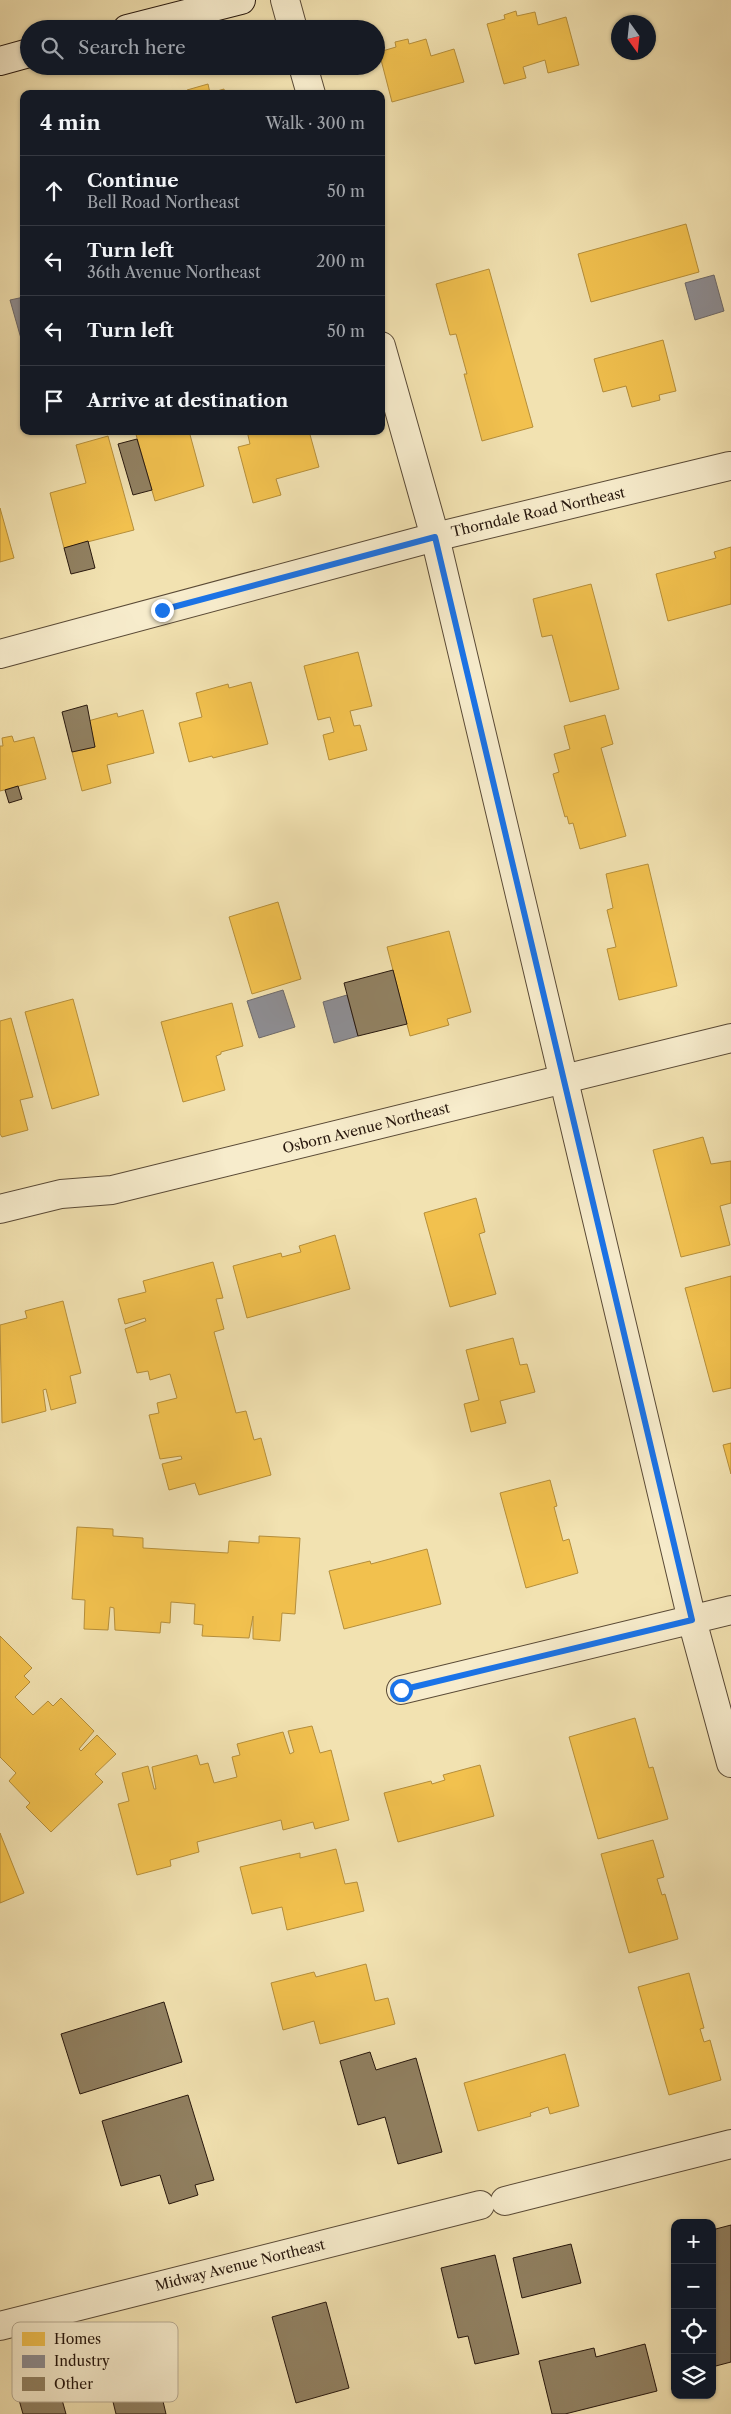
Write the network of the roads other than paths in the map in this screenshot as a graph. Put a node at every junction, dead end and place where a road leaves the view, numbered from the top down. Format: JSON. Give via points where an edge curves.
{"nodes":[{"id":1,"x":241,"y":0,"type":"edge"},
{"id":2,"x":285,"y":0,"type":"edge"},
{"id":3,"x":162,"y":20,"type":"edge"},
{"id":4,"x":291,"y":20,"type":"edge"},
{"id":5,"x":20,"y":56,"type":"edge"},
{"id":6,"x":0,"y":61,"type":"edge"},
{"id":7,"x":306,"y":75,"type":"edge"},
{"id":8,"x":310,"y":90,"type":"edge"},
{"id":9,"x":385,"y":360,"type":"edge"},
{"id":10,"x":729,"y":466,"type":"dead end"},
{"id":11,"x":435,"y":537,"type":"junction"},
{"id":12,"x":0,"y":654,"type":"edge"},
{"id":13,"x":731,"y":1038,"type":"edge"},
{"id":14,"x":563,"y":1079,"type":"junction"},
{"id":15,"x":0,"y":1209,"type":"edge"},
{"id":16,"x":731,"y":1610,"type":"edge"},
{"id":17,"x":692,"y":1620,"type":"junction"},
{"id":18,"x":401,"y":1690,"type":"dead end"},
{"id":19,"x":731,"y":1764,"type":"edge"},
{"id":20,"x":731,"y":2144,"type":"edge"},
{"id":21,"x":16,"y":2322,"type":"edge"}],
"edges":[{"from":1,"to":3,"type":"street"},
{"from":2,"to":4,"type":"street"},
{"from":5,"to":6,"type":"street"},
{"from":7,"to":8,"type":"street"},
{"from":9,"to":11,"type":"street"},
{"from":10,"to":11,"type":"street","name":"Thorndale Road Northeast"},
{"from":11,"to":12,"type":"street","name":"Thorndale Road Northeast"},
{"from":11,"to":14,"type":"street"},
{"from":13,"to":14,"type":"street","name":"Osborn Avenue Northeast"},
{"from":14,"to":15,"type":"street","name":"Osborn Avenue Northeast","via":[[112,1190],[61,1194]]},
{"from":14,"to":17,"type":"street"},
{"from":16,"to":17,"type":"street"},
{"from":17,"to":18,"type":"street"},
{"from":17,"to":19,"type":"street"},
{"from":20,"to":21,"type":"street","name":"Midway Avenue Northeast"}]}
